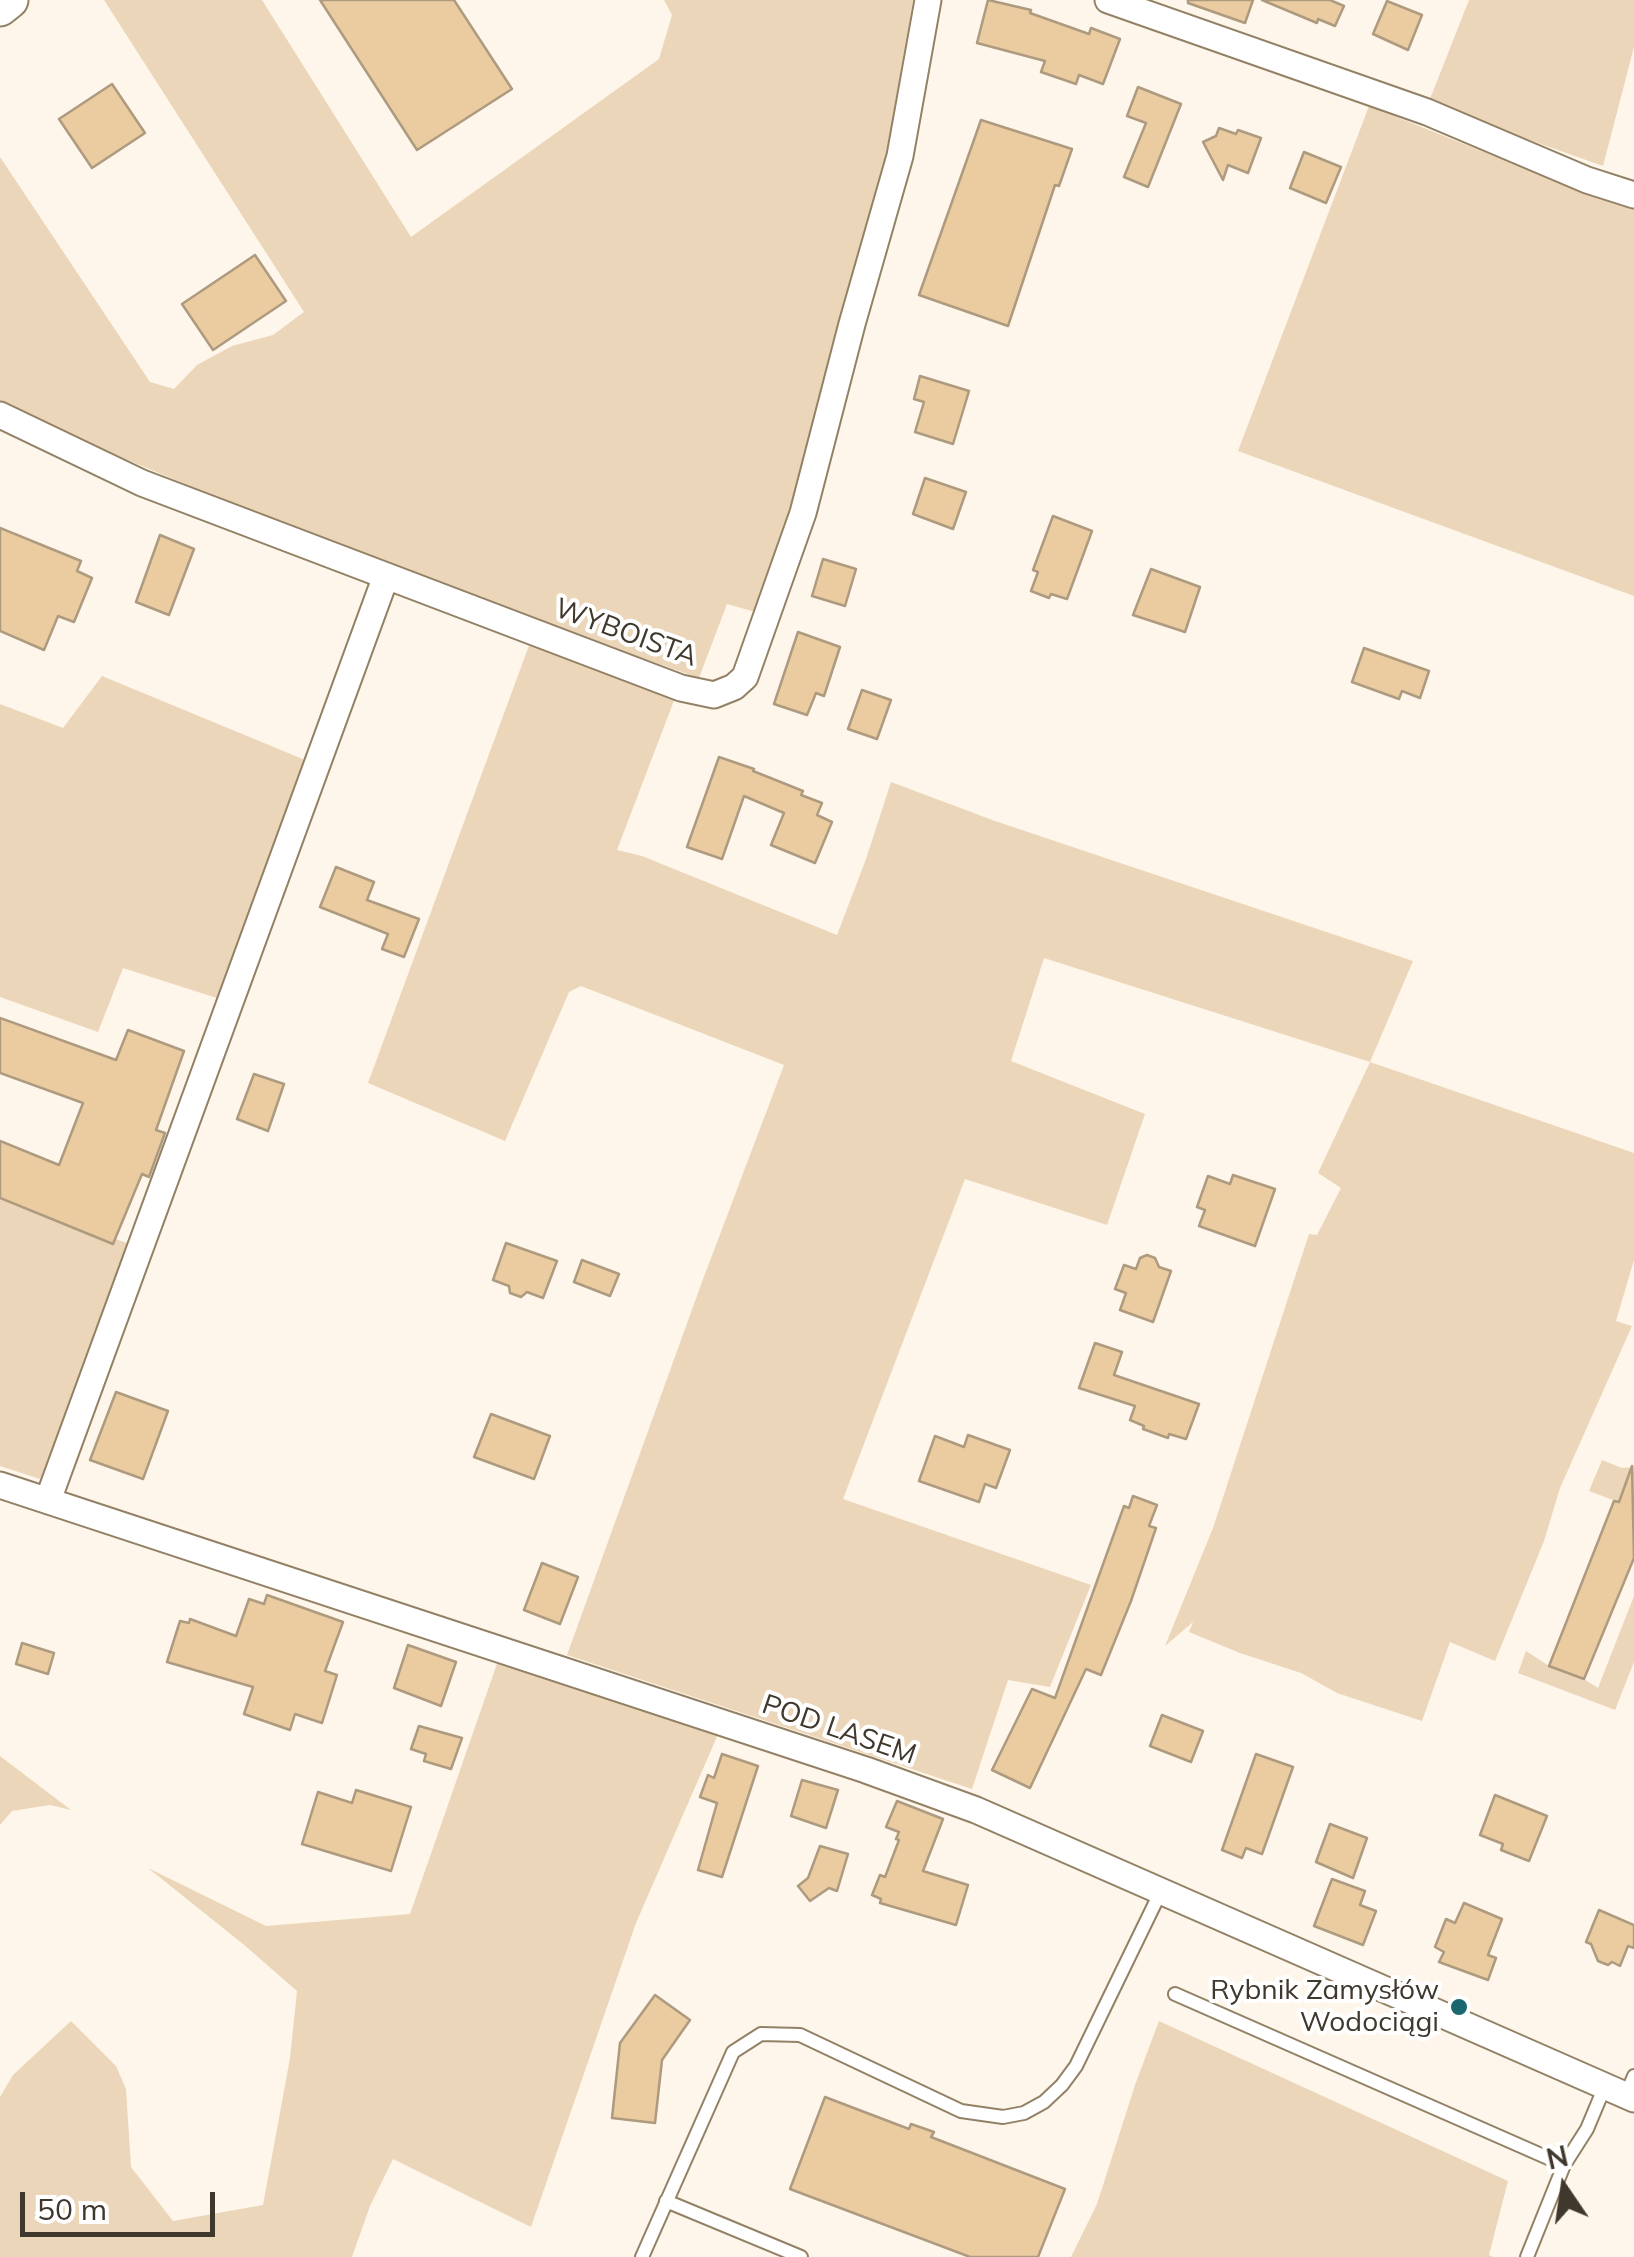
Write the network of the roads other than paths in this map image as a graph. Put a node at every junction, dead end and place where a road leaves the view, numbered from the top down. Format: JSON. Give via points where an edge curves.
{"nodes":[{"id":1,"x":10,"y":0,"type":"edge"},
{"id":2,"x":928,"y":0,"type":"edge"},
{"id":3,"x":1108,"y":0,"type":"edge"},
{"id":4,"x":0,"y":8,"type":"edge"},
{"id":5,"x":1634,"y":194,"type":"edge"},
{"id":6,"x":0,"y":416,"type":"edge"},
{"id":7,"x":386,"y":576,"type":"junction"},
{"id":8,"x":0,"y":1485,"type":"edge"},
{"id":9,"x":48,"y":1500,"type":"junction"},
{"id":10,"x":1161,"y":1892,"type":"junction"},
{"id":11,"x":1175,"y":1994,"type":"dead end"},
{"id":12,"x":1625,"y":2089,"type":"edge"},
{"id":13,"x":1564,"y":2164,"type":"junction"},
{"id":14,"x":666,"y":2201,"type":"junction"},
{"id":15,"x":642,"y":2257,"type":"edge"},
{"id":16,"x":801,"y":2257,"type":"edge"},
{"id":17,"x":1527,"y":2257,"type":"edge"}],
"edges":[{"from":1,"to":4,"type":"main road"},
{"from":2,"to":7,"type":"street","name":"WYBOISTA","via":[[900,156],[803,513],[745,677],[714,695],[694,691]]},
{"from":3,"to":5,"type":"street","via":[[1428,112]]},
{"from":6,"to":7,"type":"street","name":"WYBOISTA","via":[[142,483]]},
{"from":7,"to":9,"type":"street"},
{"from":8,"to":9,"type":"street","name":"POD LASEM"},
{"from":9,"to":10,"type":"street","name":"POD LASEM","via":[[866,1770],[976,1810]]},
{"from":10,"to":12,"type":"street","name":"POD LASEM"},
{"from":10,"to":14,"type":"lane","via":[[1076,2066],[1044,2102],[1002,2117],[961,2111],[800,2035],[761,2034],[733,2052]]},
{"from":11,"to":13,"type":"lane"},
{"from":12,"to":13,"type":"lane"},
{"from":13,"to":17,"type":"lane"},
{"from":14,"to":15,"type":"lane"},
{"from":14,"to":16,"type":"lane"}]}
